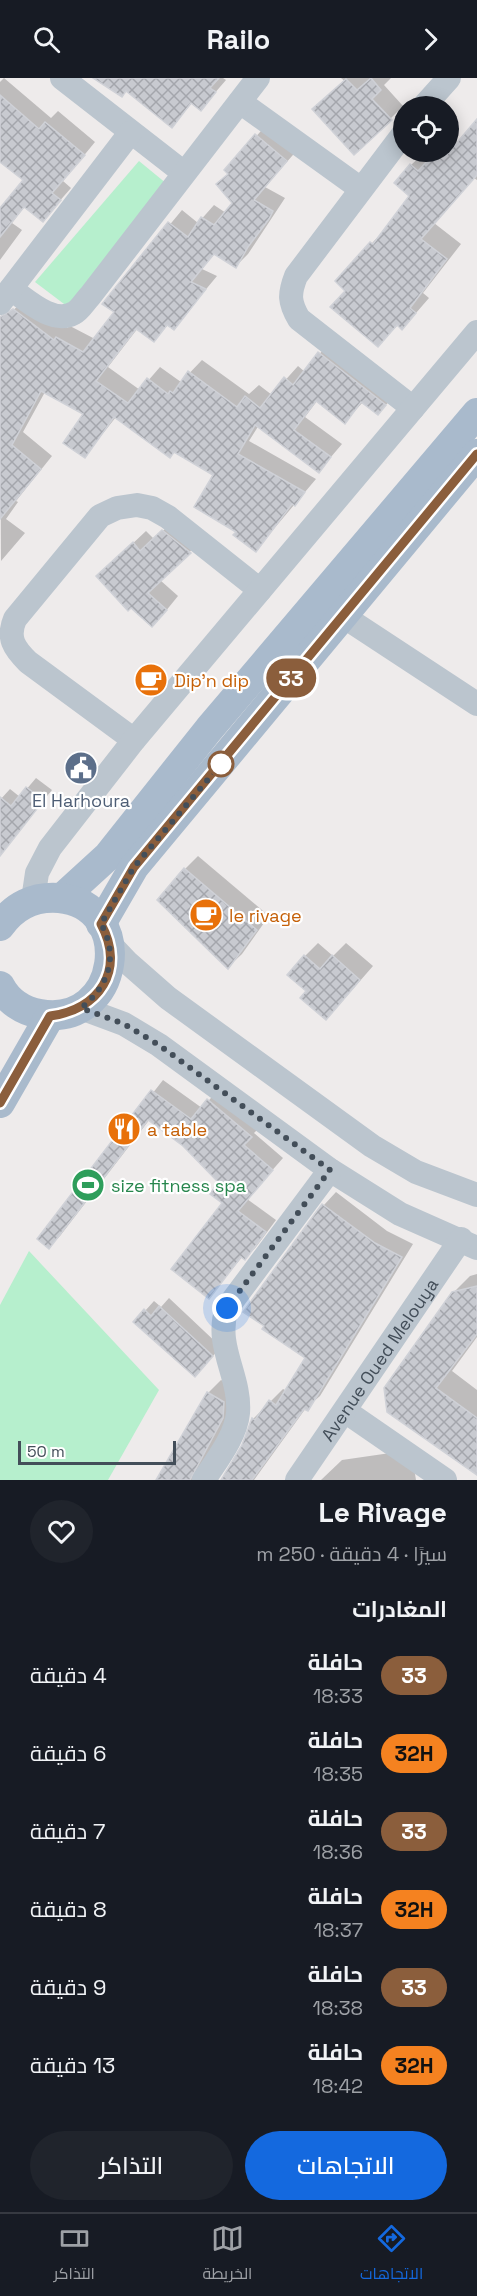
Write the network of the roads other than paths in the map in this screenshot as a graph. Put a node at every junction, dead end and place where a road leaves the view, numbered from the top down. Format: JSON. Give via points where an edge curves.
{"nodes":[{"id":1,"x":62,"y":78,"type":"edge"},
{"id":2,"x":258,"y":78,"type":"edge"},
{"id":3,"x":448,"y":78,"type":"edge"},
{"id":4,"x":433,"y":96,"type":"edge"},
{"id":5,"x":240,"y":102,"type":"junction"},
{"id":6,"x":130,"y":133,"type":"junction"},
{"id":7,"x":393,"y":148,"type":"edge"},
{"id":8,"x":184,"y":173,"type":"junction"},
{"id":9,"x":362,"y":189,"type":"junction"},
{"id":10,"x":5,"y":296,"type":"edge"},
{"id":11,"x":477,"y":332,"type":"edge"},
{"id":12,"x":413,"y":408,"type":"junction"},
{"id":13,"x":477,"y":413,"type":"edge"},
{"id":14,"x":477,"y":454,"type":"edge"},
{"id":15,"x":260,"y":590,"type":"junction"},
{"id":16,"x":343,"y":616,"type":"junction"},
{"id":17,"x":477,"y":704,"type":"edge"},
{"id":18,"x":134,"y":740,"type":"junction"},
{"id":19,"x":62,"y":898,"type":"junction"},
{"id":20,"x":13,"y":909,"type":"edge"},
{"id":21,"x":105,"y":934,"type":"junction"},
{"id":22,"x":1,"y":993,"type":"edge"},
{"id":23,"x":81,"y":1008,"type":"junction"},
{"id":24,"x":50,"y":1016,"type":"junction"},
{"id":25,"x":0,"y":1103,"type":"edge"},
{"id":26,"x":330,"y":1170,"type":"junction"},
{"id":27,"x":477,"y":1195,"type":"edge"},
{"id":28,"x":469,"y":1244,"type":"edge"},
{"id":29,"x":345,"y":1411,"type":"junction"},
{"id":30,"x":204,"y":1480,"type":"edge"},
{"id":31,"x":297,"y":1480,"type":"edge"},
{"id":32,"x":445,"y":1480,"type":"edge"}],
"edges":[{"from":1,"to":6,"type":"street"},
{"from":2,"to":5,"type":"street"},
{"from":3,"to":4,"type":"street"},
{"from":5,"to":8,"type":"street"},
{"from":5,"to":9,"type":"street"},
{"from":6,"to":8,"type":"street"},
{"from":6,"to":10,"type":"street"},
{"from":7,"to":9,"type":"street"},
{"from":8,"to":10,"type":"street","via":[[74,313],[60,316]]},
{"from":9,"to":12,"type":"street","via":[[296,276],[289,293],[291,306],[299,319]]},
{"from":11,"to":12,"type":"street"},
{"from":12,"to":15,"type":"street"},
{"from":13,"to":19,"type":"main road","via":[[208,729],[108,856]]},
{"from":14,"to":16,"type":"main road"},
{"from":15,"to":18,"type":"street"},
{"from":15,"to":18,"type":"street","via":[[152,508],[117,508],[100,516],[86,530],[15,619],[11,641],[28,662]]},
{"from":16,"to":17,"type":"street"},
{"from":16,"to":21,"type":"main road","via":[[134,867]]},
{"from":18,"to":20,"type":"street","via":[[50,848]]},
{"from":19,"to":20,"type":"main road"},
{"from":19,"to":21,"type":"main road","via":[[78,903]]},
{"from":21,"to":23,"type":"main road","via":[[109,973],[98,993]]},
{"from":21,"to":27,"type":"street","via":[[127,963],[168,998],[372,1146],[416,1172]]},
{"from":22,"to":24,"type":"main road","via":[[32,1013]]},
{"from":23,"to":24,"type":"main road"},
{"from":23,"to":26,"type":"street","via":[[124,1024],[159,1045]]},
{"from":24,"to":25,"type":"main road"},
{"from":26,"to":28,"type":"street","via":[[400,1214]]},
{"from":26,"to":30,"type":"street","via":[[227,1308],[222,1337],[238,1386],[238,1416]]},
{"from":28,"to":29,"type":"street","name":"Avenue Oued Melouya"},
{"from":29,"to":31,"type":"street","name":"Avenue Oued Melouya"},
{"from":29,"to":32,"type":"street"}]}
